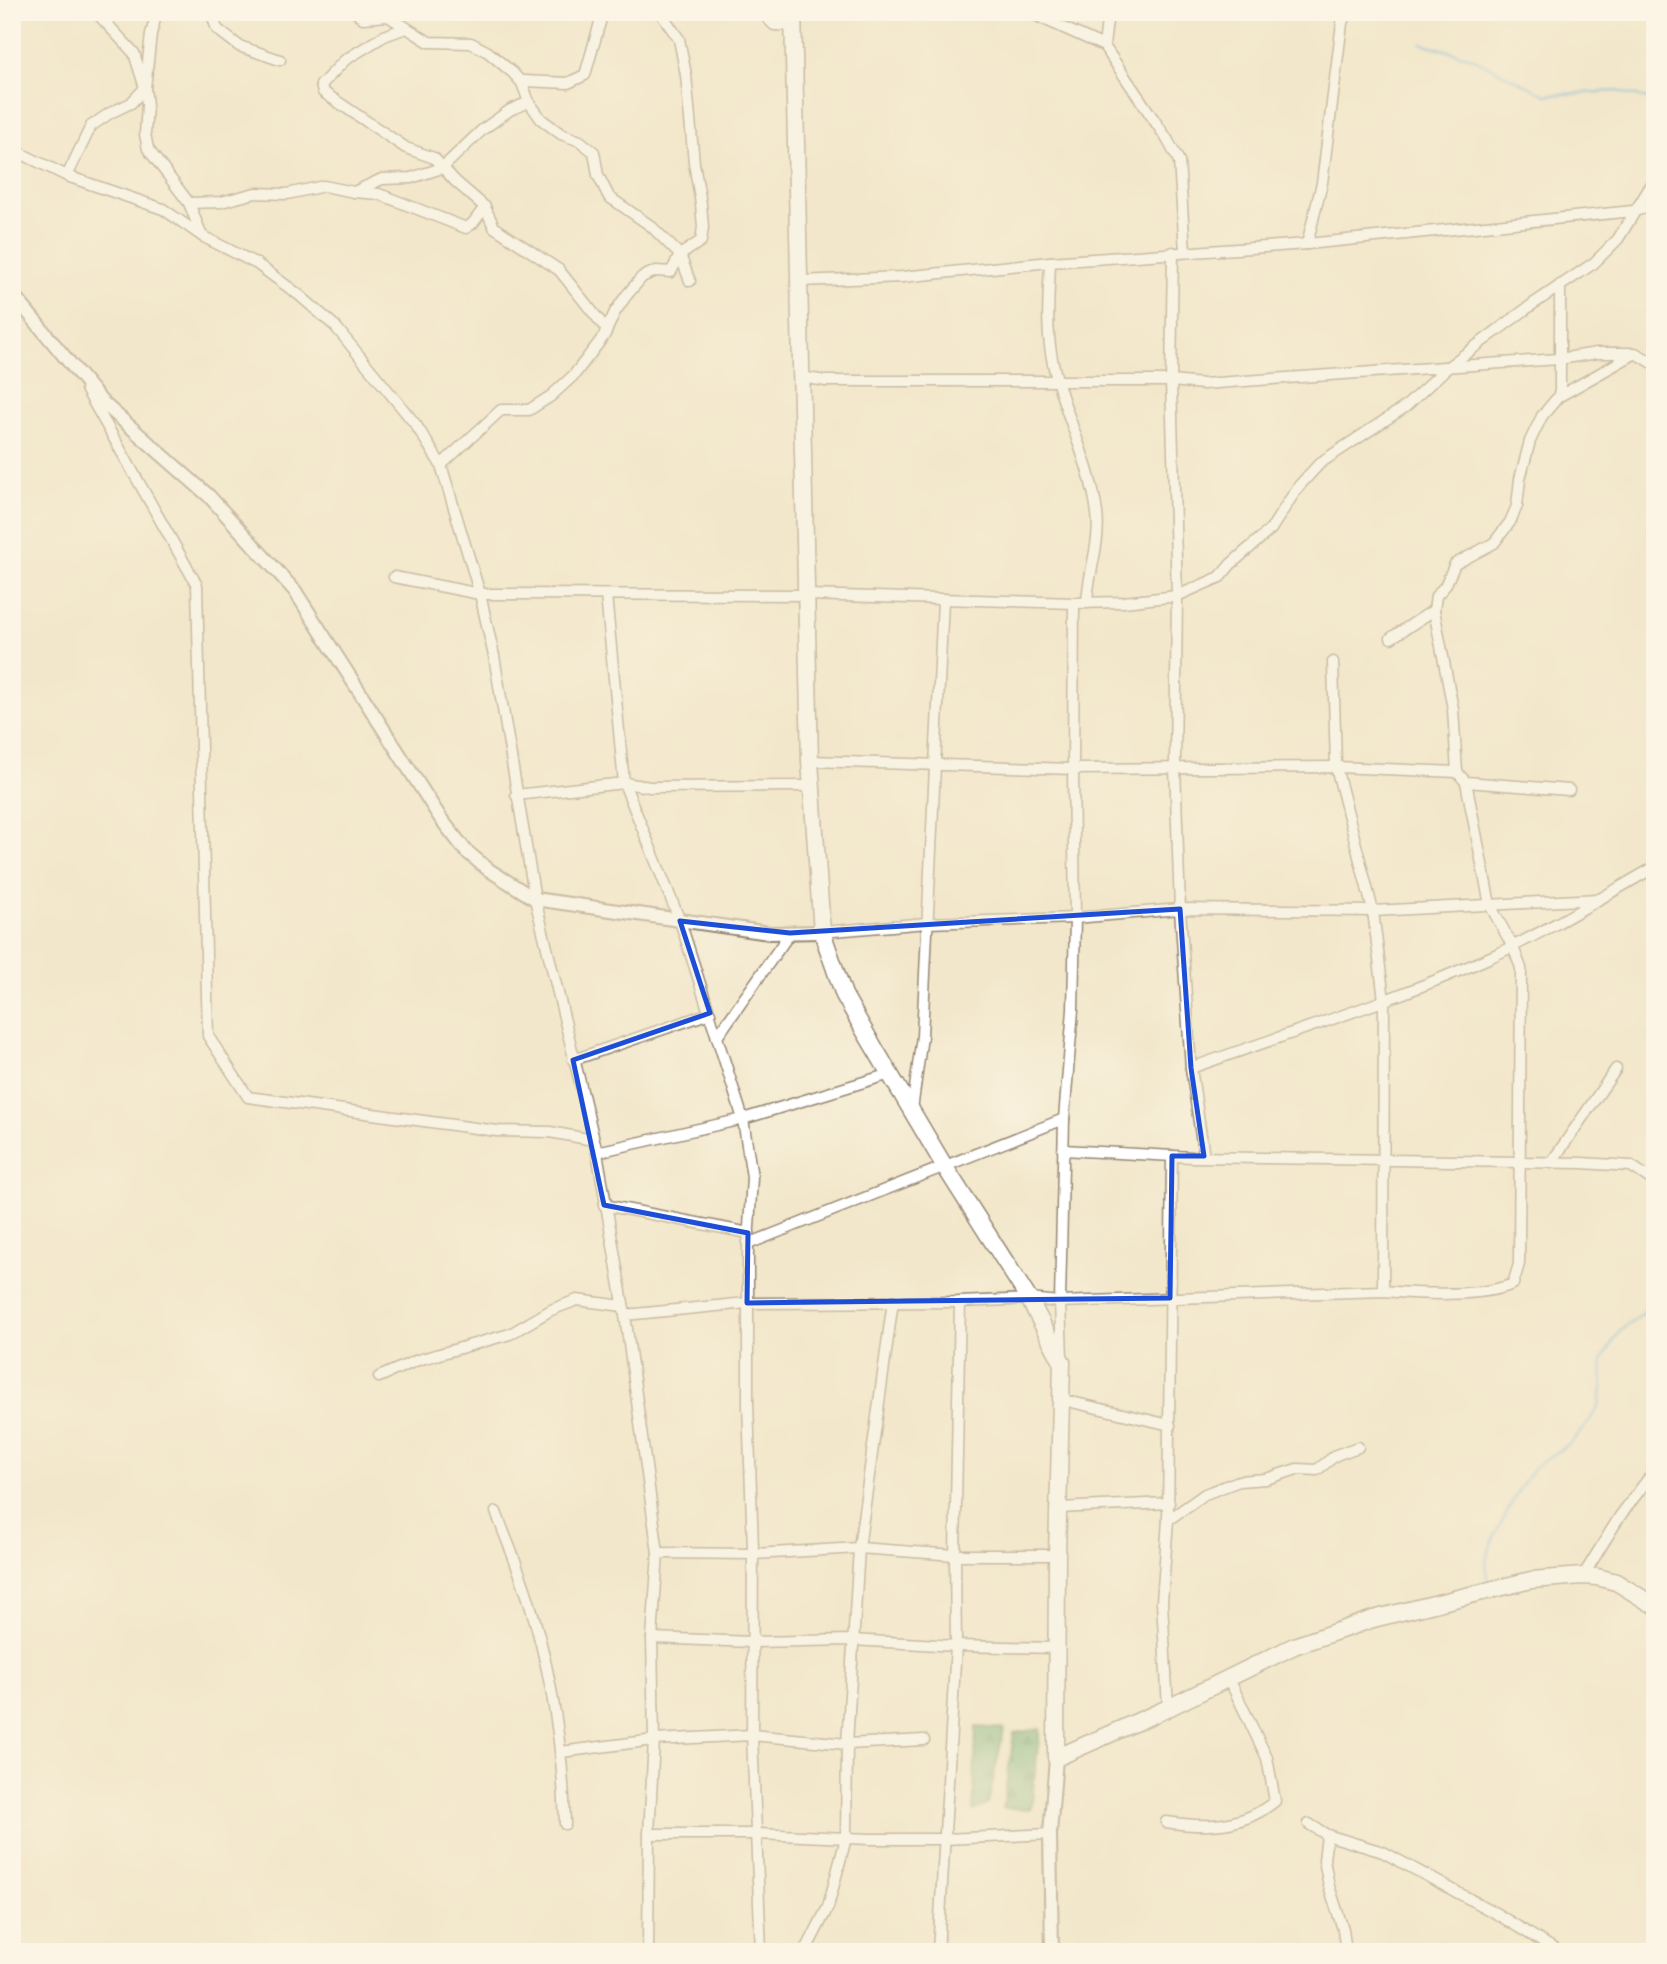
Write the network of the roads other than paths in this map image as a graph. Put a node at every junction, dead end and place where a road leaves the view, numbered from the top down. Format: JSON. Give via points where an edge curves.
{"nodes":[{"id":1,"x":96,"y":12,"type":"edge"},
{"id":2,"x":157,"y":12,"type":"edge"},
{"id":3,"x":211,"y":12,"type":"edge"},
{"id":4,"x":355,"y":12,"type":"edge"},
{"id":5,"x":603,"y":12,"type":"edge"},
{"id":6,"x":660,"y":12,"type":"edge"},
{"id":7,"x":761,"y":12,"type":"edge"},
{"id":8,"x":1028,"y":12,"type":"edge"},
{"id":9,"x":1108,"y":12,"type":"edge"},
{"id":10,"x":1346,"y":12,"type":"edge"},
{"id":11,"x":793,"y":19,"type":"edge"},
{"id":12,"x":406,"y":28,"type":"junction"},
{"id":13,"x":1104,"y":47,"type":"junction"},
{"id":14,"x":280,"y":60,"type":"dead end"},
{"id":15,"x":522,"y":83,"type":"junction"},
{"id":16,"x":145,"y":88,"type":"junction"},
{"id":17,"x":529,"y":102,"type":"junction"},
{"id":18,"x":12,"y":149,"type":"edge"},
{"id":19,"x":442,"y":168,"type":"junction"},
{"id":20,"x":67,"y":176,"type":"junction"},
{"id":21,"x":1655,"y":179,"type":"edge"},
{"id":22,"x":354,"y":192,"type":"junction"},
{"id":23,"x":189,"y":204,"type":"junction"},
{"id":24,"x":1655,"y":206,"type":"edge"},
{"id":25,"x":485,"y":207,"type":"junction"},
{"id":26,"x":1633,"y":211,"type":"junction"},
{"id":27,"x":202,"y":236,"type":"junction"},
{"id":28,"x":1307,"y":244,"type":"junction"},
{"id":29,"x":1185,"y":251,"type":"junction"},
{"id":30,"x":1173,"y":252,"type":"junction"},
{"id":31,"x":680,"y":255,"type":"junction"},
{"id":32,"x":1050,"y":262,"type":"junction"},
{"id":33,"x":690,"y":281,"type":"dead end"},
{"id":34,"x":799,"y":281,"type":"junction"},
{"id":35,"x":1560,"y":285,"type":"junction"},
{"id":36,"x":12,"y":293,"type":"edge"},
{"id":37,"x":607,"y":330,"type":"junction"},
{"id":38,"x":1635,"y":354,"type":"junction"},
{"id":39,"x":1559,"y":359,"type":"junction"},
{"id":40,"x":1655,"y":364,"type":"edge"},
{"id":41,"x":1449,"y":366,"type":"junction"},
{"id":42,"x":79,"y":376,"type":"junction"},
{"id":43,"x":801,"y":377,"type":"junction"},
{"id":44,"x":1171,"y":381,"type":"junction"},
{"id":45,"x":1059,"y":382,"type":"junction"},
{"id":46,"x":1558,"y":397,"type":"junction"},
{"id":47,"x":441,"y":464,"type":"junction"},
{"id":48,"x":394,"y":577,"type":"dead end"},
{"id":49,"x":480,"y":594,"type":"junction"},
{"id":50,"x":606,"y":596,"type":"junction"},
{"id":51,"x":807,"y":596,"type":"junction"},
{"id":52,"x":1177,"y":596,"type":"junction"},
{"id":53,"x":943,"y":601,"type":"junction"},
{"id":54,"x":1074,"y":603,"type":"junction"},
{"id":55,"x":1087,"y":603,"type":"junction"},
{"id":56,"x":1434,"y":610,"type":"junction"},
{"id":57,"x":1391,"y":638,"type":"dead end"},
{"id":58,"x":1333,"y":662,"type":"dead end"},
{"id":59,"x":810,"y":761,"type":"junction"},
{"id":60,"x":935,"y":766,"type":"junction"},
{"id":61,"x":1336,"y":766,"type":"junction"},
{"id":62,"x":1175,"y":767,"type":"junction"},
{"id":63,"x":1073,"y":769,"type":"junction"},
{"id":64,"x":1457,"y":772,"type":"junction"},
{"id":65,"x":1466,"y":782,"type":"junction"},
{"id":66,"x":624,"y":783,"type":"junction"},
{"id":67,"x":810,"y":786,"type":"junction"},
{"id":68,"x":1569,"y":790,"type":"dead end"},
{"id":69,"x":516,"y":795,"type":"junction"},
{"id":70,"x":1655,"y":867,"type":"edge"},
{"id":71,"x":535,"y":899,"type":"junction"},
{"id":72,"x":1598,"y":899,"type":"junction"},
{"id":73,"x":1490,"y":905,"type":"junction"},
{"id":74,"x":1180,"y":909,"type":"junction"},
{"id":75,"x":1374,"y":911,"type":"junction"},
{"id":76,"x":1076,"y":918,"type":"junction"},
{"id":77,"x":680,"y":921,"type":"junction"},
{"id":78,"x":928,"y":923,"type":"junction"},
{"id":79,"x":822,"y":932,"type":"junction"},
{"id":80,"x":790,"y":933,"type":"junction"},
{"id":81,"x":1513,"y":947,"type":"junction"},
{"id":82,"x":1384,"y":1000,"type":"junction"},
{"id":83,"x":710,"y":1013,"type":"junction"},
{"id":84,"x":717,"y":1037,"type":"junction"},
{"id":85,"x":573,"y":1060,"type":"junction"},
{"id":86,"x":1191,"y":1068,"type":"junction"},
{"id":87,"x":1616,"y":1069,"type":"dead end"},
{"id":88,"x":890,"y":1074,"type":"junction"},
{"id":89,"x":912,"y":1112,"type":"junction"},
{"id":90,"x":743,"y":1119,"type":"junction"},
{"id":91,"x":1064,"y":1119,"type":"junction"},
{"id":92,"x":593,"y":1140,"type":"junction"},
{"id":93,"x":1063,"y":1150,"type":"junction"},
{"id":94,"x":597,"y":1152,"type":"junction"},
{"id":95,"x":1172,"y":1156,"type":"junction"},
{"id":96,"x":1204,"y":1156,"type":"junction"},
{"id":97,"x":1385,"y":1161,"type":"junction"},
{"id":98,"x":1520,"y":1163,"type":"junction"},
{"id":99,"x":1551,"y":1163,"type":"junction"},
{"id":100,"x":946,"y":1167,"type":"junction"},
{"id":101,"x":1655,"y":1182,"type":"edge"},
{"id":102,"x":604,"y":1205,"type":"junction"},
{"id":103,"x":748,"y":1238,"type":"junction"},
{"id":104,"x":1382,"y":1291,"type":"junction"},
{"id":105,"x":1029,"y":1298,"type":"junction"},
{"id":106,"x":1170,"y":1298,"type":"junction"},
{"id":107,"x":893,"y":1301,"type":"junction"},
{"id":108,"x":960,"y":1302,"type":"junction"},
{"id":109,"x":1060,"y":1302,"type":"junction"},
{"id":110,"x":747,"y":1303,"type":"junction"},
{"id":111,"x":624,"y":1310,"type":"junction"},
{"id":112,"x":1062,"y":1362,"type":"junction"},
{"id":113,"x":380,"y":1377,"type":"dead end"},
{"id":114,"x":1063,"y":1400,"type":"junction"},
{"id":115,"x":1170,"y":1425,"type":"junction"},
{"id":116,"x":1359,"y":1447,"type":"dead end"},
{"id":117,"x":1655,"y":1470,"type":"edge"},
{"id":118,"x":1169,"y":1503,"type":"junction"},
{"id":119,"x":1058,"y":1508,"type":"junction"},
{"id":120,"x":496,"y":1513,"type":"dead end"},
{"id":121,"x":1168,"y":1520,"type":"junction"},
{"id":122,"x":859,"y":1548,"type":"junction"},
{"id":123,"x":658,"y":1553,"type":"junction"},
{"id":124,"x":752,"y":1554,"type":"junction"},
{"id":125,"x":955,"y":1555,"type":"junction"},
{"id":126,"x":1057,"y":1555,"type":"junction"},
{"id":127,"x":1583,"y":1576,"type":"junction"},
{"id":128,"x":1655,"y":1606,"type":"edge"},
{"id":129,"x":652,"y":1638,"type":"junction"},
{"id":130,"x":852,"y":1640,"type":"junction"},
{"id":131,"x":752,"y":1642,"type":"junction"},
{"id":132,"x":956,"y":1646,"type":"junction"},
{"id":133,"x":1057,"y":1648,"type":"junction"},
{"id":134,"x":1228,"y":1677,"type":"junction"},
{"id":135,"x":1168,"y":1708,"type":"junction"},
{"id":136,"x":752,"y":1735,"type":"junction"},
{"id":137,"x":654,"y":1740,"type":"junction"},
{"id":138,"x":924,"y":1740,"type":"dead end"},
{"id":139,"x":847,"y":1744,"type":"junction"},
{"id":140,"x":561,"y":1752,"type":"junction"},
{"id":141,"x":1056,"y":1758,"type":"junction"},
{"id":142,"x":1166,"y":1822,"type":"dead end"},
{"id":143,"x":565,"y":1824,"type":"dead end"},
{"id":144,"x":1309,"y":1824,"type":"dead end"},
{"id":145,"x":757,"y":1833,"type":"junction"},
{"id":146,"x":649,"y":1834,"type":"junction"},
{"id":147,"x":1050,"y":1834,"type":"junction"},
{"id":148,"x":1327,"y":1835,"type":"junction"},
{"id":149,"x":846,"y":1838,"type":"junction"},
{"id":150,"x":945,"y":1839,"type":"junction"},
{"id":151,"x":648,"y":1952,"type":"edge"},
{"id":152,"x":761,"y":1952,"type":"edge"},
{"id":153,"x":803,"y":1952,"type":"edge"},
{"id":154,"x":938,"y":1952,"type":"edge"},
{"id":155,"x":1052,"y":1952,"type":"edge"},
{"id":156,"x":1346,"y":1952,"type":"edge"},
{"id":157,"x":1559,"y":1952,"type":"edge"}],
"edges":[{"from":1,"to":16,"type":"street","via":[[134,53]]},
{"from":2,"to":16,"type":"street"},
{"from":3,"to":14,"type":"street","via":[[217,29],[239,46]]},
{"from":4,"to":12,"type":"street","via":[[363,18],[388,16]]},
{"from":5,"to":15,"type":"street","via":[[586,75],[568,83]]},
{"from":6,"to":31,"type":"street","via":[[679,39],[701,204],[701,241]]},
{"from":7,"to":11,"type":"street","via":[[775,25]]},
{"from":8,"to":13,"type":"street"},
{"from":9,"to":13,"type":"street"},
{"from":10,"to":28,"type":"street","via":[[1322,183]]},
{"from":11,"to":34,"type":"main road"},
{"from":12,"to":15,"type":"street","via":[[429,42],[471,43]]},
{"from":12,"to":19,"type":"street","via":[[345,61],[321,85],[323,92],[406,148],[434,158]]},
{"from":13,"to":29,"type":"street","via":[[1179,161]]},
{"from":15,"to":17,"type":"street"},
{"from":16,"to":20,"type":"street","via":[[131,103],[91,126]]},
{"from":16,"to":23,"type":"street","via":[[148,149]]},
{"from":17,"to":19,"type":"street","via":[[482,130]]},
{"from":17,"to":31,"type":"street","via":[[541,119],[594,152],[598,176],[609,197],[651,226]]},
{"from":18,"to":20,"type":"street"},
{"from":19,"to":22,"type":"street","via":[[411,178],[382,178]]},
{"from":19,"to":25,"type":"street"},
{"from":20,"to":27,"type":"street","via":[[163,209]]},
{"from":21,"to":26,"type":"street"},
{"from":22,"to":23,"type":"street","via":[[324,186]]},
{"from":22,"to":25,"type":"street","via":[[379,194],[466,228]]},
{"from":23,"to":27,"type":"street"},
{"from":24,"to":26,"type":"street"},
{"from":25,"to":37,"type":"street","via":[[494,227],[559,270]]},
{"from":26,"to":28,"type":"street"},
{"from":26,"to":35,"type":"street","via":[[1618,239],[1594,263]]},
{"from":27,"to":47,"type":"street","via":[[257,264],[335,326],[416,425]]},
{"from":28,"to":29,"type":"street"},
{"from":29,"to":30,"type":"street"},
{"from":30,"to":32,"type":"street"},
{"from":30,"to":44,"type":"street"},
{"from":31,"to":33,"type":"street"},
{"from":31,"to":37,"type":"street","via":[[671,272],[656,271],[642,277]]},
{"from":32,"to":34,"type":"street","via":[[902,277]]},
{"from":32,"to":45,"type":"street","via":[[1051,354]]},
{"from":34,"to":43,"type":"main road"},
{"from":35,"to":39,"type":"street"},
{"from":35,"to":41,"type":"street"},
{"from":36,"to":42,"type":"street"},
{"from":37,"to":47,"type":"street","via":[[574,375],[551,396],[528,410],[501,410]]},
{"from":38,"to":39,"type":"street"},
{"from":38,"to":40,"type":"street"},
{"from":38,"to":46,"type":"street"},
{"from":39,"to":41,"type":"street"},
{"from":39,"to":46,"type":"street"},
{"from":41,"to":44,"type":"street","via":[[1203,384]]},
{"from":41,"to":52,"type":"street","via":[[1405,407],[1320,463],[1271,529],[1220,577]]},
{"from":42,"to":71,"type":"street","via":[[102,402],[209,496],[295,591],[441,819],[466,851]]},
{"from":42,"to":92,"type":"street","via":[[197,585],[208,1035],[248,1097]]},
{"from":43,"to":45,"type":"street","via":[[826,381]]},
{"from":43,"to":51,"type":"main road"},
{"from":44,"to":45,"type":"street"},
{"from":44,"to":52,"type":"street"},
{"from":45,"to":55,"type":"street","via":[[1097,514]]},
{"from":46,"to":56,"type":"street","via":[[1530,441],[1510,522],[1494,543],[1455,564],[1436,596]]},
{"from":47,"to":49,"type":"street"},
{"from":48,"to":49,"type":"street"},
{"from":49,"to":50,"type":"street"},
{"from":49,"to":69,"type":"street"},
{"from":50,"to":51,"type":"street"},
{"from":50,"to":66,"type":"street"},
{"from":51,"to":53,"type":"street"},
{"from":51,"to":59,"type":"main road"},
{"from":52,"to":55,"type":"street"},
{"from":52,"to":62,"type":"street"},
{"from":53,"to":54,"type":"street"},
{"from":53,"to":60,"type":"street"},
{"from":54,"to":55,"type":"street"},
{"from":54,"to":63,"type":"street"},
{"from":56,"to":57,"type":"street"},
{"from":56,"to":64,"type":"street","via":[[1453,709]]},
{"from":58,"to":61,"type":"street"},
{"from":59,"to":60,"type":"street"},
{"from":59,"to":67,"type":"main road"},
{"from":60,"to":63,"type":"street"},
{"from":60,"to":78,"type":"street"},
{"from":61,"to":62,"type":"street"},
{"from":61,"to":64,"type":"street"},
{"from":61,"to":75,"type":"street"},
{"from":62,"to":63,"type":"street"},
{"from":62,"to":74,"type":"street"},
{"from":63,"to":76,"type":"street"},
{"from":64,"to":65,"type":"street"},
{"from":65,"to":68,"type":"street"},
{"from":65,"to":73,"type":"street"},
{"from":66,"to":67,"type":"street","via":[[650,787]]},
{"from":66,"to":69,"type":"street"},
{"from":66,"to":77,"type":"street"},
{"from":67,"to":79,"type":"main road"},
{"from":69,"to":71,"type":"street"},
{"from":70,"to":72,"type":"street"},
{"from":71,"to":77,"type":"street"},
{"from":71,"to":85,"type":"street"},
{"from":72,"to":73,"type":"street"},
{"from":72,"to":81,"type":"street"},
{"from":73,"to":75,"type":"street"},
{"from":73,"to":81,"type":"street"},
{"from":74,"to":75,"type":"street"},
{"from":74,"to":76,"type":"street"},
{"from":74,"to":86,"type":"street"},
{"from":75,"to":82,"type":"street"},
{"from":76,"to":78,"type":"street"},
{"from":76,"to":91,"type":"street"},
{"from":77,"to":80,"type":"street"},
{"from":77,"to":83,"type":"street"},
{"from":78,"to":79,"type":"street"},
{"from":78,"to":89,"type":"street"},
{"from":79,"to":80,"type":"street"},
{"from":79,"to":88,"type":"main road","via":[[844,995]]},
{"from":80,"to":84,"type":"street"},
{"from":81,"to":82,"type":"street"},
{"from":81,"to":98,"type":"street","via":[[1521,968]]},
{"from":82,"to":86,"type":"street"},
{"from":82,"to":97,"type":"street"},
{"from":83,"to":84,"type":"street"},
{"from":83,"to":85,"type":"street"},
{"from":84,"to":90,"type":"street"},
{"from":85,"to":92,"type":"street"},
{"from":86,"to":96,"type":"street"},
{"from":87,"to":99,"type":"street"},
{"from":88,"to":89,"type":"main road"},
{"from":88,"to":90,"type":"street"},
{"from":89,"to":100,"type":"main road"},
{"from":90,"to":94,"type":"street"},
{"from":90,"to":103,"type":"street","via":[[752,1177]]},
{"from":91,"to":93,"type":"street"},
{"from":91,"to":100,"type":"street"},
{"from":92,"to":94,"type":"street"},
{"from":93,"to":95,"type":"street"},
{"from":93,"to":109,"type":"street"},
{"from":94,"to":102,"type":"street"},
{"from":95,"to":96,"type":"street"},
{"from":95,"to":106,"type":"street"},
{"from":96,"to":97,"type":"street"},
{"from":97,"to":98,"type":"street"},
{"from":97,"to":104,"type":"street"},
{"from":98,"to":99,"type":"street"},
{"from":98,"to":104,"type":"street","via":[[1519,1264],[1513,1284],[1498,1290]]},
{"from":99,"to":101,"type":"street","via":[[1631,1167]]},
{"from":100,"to":103,"type":"street"},
{"from":100,"to":105,"type":"main road"},
{"from":102,"to":103,"type":"street"},
{"from":102,"to":111,"type":"street"},
{"from":103,"to":110,"type":"street"},
{"from":104,"to":106,"type":"street"},
{"from":105,"to":108,"type":"street"},
{"from":105,"to":109,"type":"street"},
{"from":105,"to":112,"type":"main road"},
{"from":106,"to":109,"type":"street"},
{"from":106,"to":115,"type":"street"},
{"from":107,"to":108,"type":"street"},
{"from":107,"to":110,"type":"street"},
{"from":107,"to":122,"type":"street"},
{"from":108,"to":125,"type":"street"},
{"from":109,"to":112,"type":"street"},
{"from":110,"to":111,"type":"street"},
{"from":110,"to":124,"type":"street"},
{"from":111,"to":113,"type":"street","via":[[577,1300],[510,1334],[418,1360]]},
{"from":111,"to":123,"type":"street"},
{"from":112,"to":114,"type":"main road"},
{"from":114,"to":115,"type":"street"},
{"from":114,"to":119,"type":"main road"},
{"from":115,"to":118,"type":"street"},
{"from":116,"to":121,"type":"street","via":[[1335,1455],[1317,1470],[1297,1469],[1266,1479],[1239,1481],[1205,1494]]},
{"from":117,"to":127,"type":"street"},
{"from":118,"to":119,"type":"street"},
{"from":118,"to":121,"type":"street"},
{"from":119,"to":126,"type":"main road"},
{"from":120,"to":140,"type":"street","via":[[540,1640]]},
{"from":121,"to":135,"type":"street","via":[[1162,1602]]},
{"from":122,"to":124,"type":"street"},
{"from":122,"to":125,"type":"street"},
{"from":122,"to":130,"type":"street"},
{"from":123,"to":124,"type":"street"},
{"from":123,"to":129,"type":"street"},
{"from":124,"to":131,"type":"street"},
{"from":125,"to":126,"type":"street"},
{"from":125,"to":132,"type":"street"},
{"from":126,"to":133,"type":"main road"},
{"from":127,"to":128,"type":"main road","via":[[1616,1582]]},
{"from":127,"to":134,"type":"main road","via":[[1531,1580],[1373,1619],[1294,1646]]},
{"from":129,"to":131,"type":"street"},
{"from":129,"to":137,"type":"street"},
{"from":130,"to":131,"type":"street"},
{"from":130,"to":132,"type":"street"},
{"from":130,"to":139,"type":"street"},
{"from":131,"to":136,"type":"street"},
{"from":132,"to":133,"type":"street"},
{"from":132,"to":150,"type":"street"},
{"from":133,"to":141,"type":"main road"},
{"from":134,"to":135,"type":"main road"},
{"from":134,"to":142,"type":"street","via":[[1267,1758],[1275,1801],[1244,1821],[1192,1826]]},
{"from":135,"to":141,"type":"main road"},
{"from":136,"to":137,"type":"street"},
{"from":136,"to":139,"type":"street"},
{"from":136,"to":145,"type":"street"},
{"from":137,"to":140,"type":"street"},
{"from":137,"to":146,"type":"street"},
{"from":138,"to":139,"type":"street"},
{"from":139,"to":149,"type":"street"},
{"from":140,"to":143,"type":"street"},
{"from":141,"to":147,"type":"street"},
{"from":144,"to":148,"type":"street"},
{"from":145,"to":146,"type":"street"},
{"from":145,"to":149,"type":"street"},
{"from":145,"to":152,"type":"street"},
{"from":146,"to":151,"type":"street"},
{"from":147,"to":150,"type":"street"},
{"from":147,"to":155,"type":"street"},
{"from":148,"to":156,"type":"street","via":[[1324,1860]]},
{"from":148,"to":157,"type":"street","via":[[1382,1852]]},
{"from":149,"to":150,"type":"street"},
{"from":149,"to":153,"type":"street","via":[[828,1907]]},
{"from":150,"to":154,"type":"street"}]}
